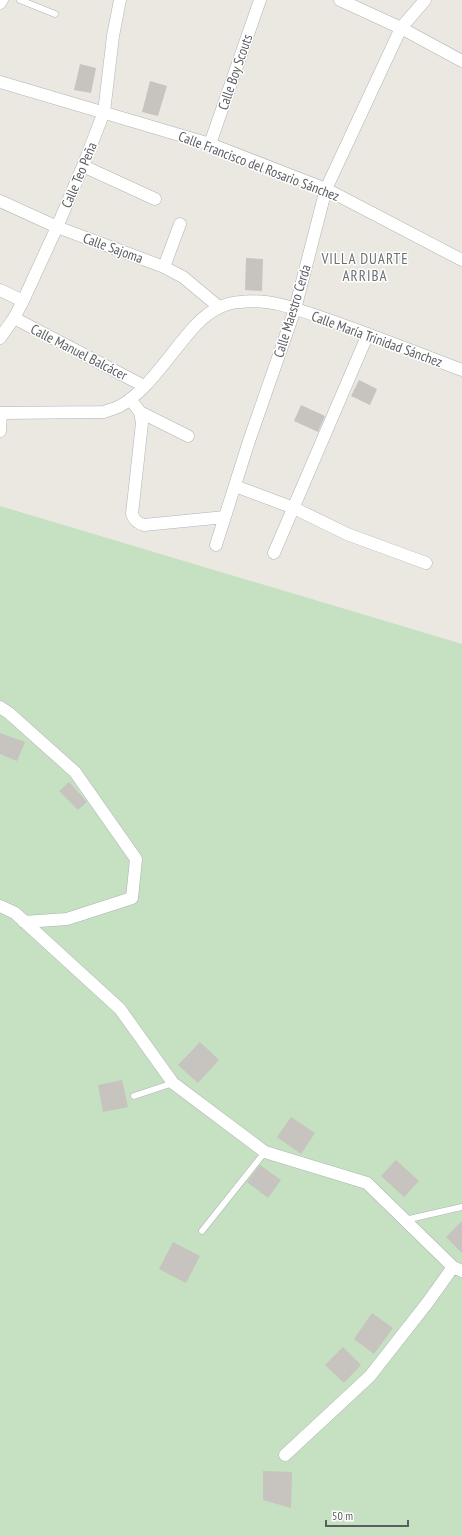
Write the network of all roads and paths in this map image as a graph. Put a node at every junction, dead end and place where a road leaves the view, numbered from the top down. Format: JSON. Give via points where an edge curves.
{"nodes":[{"id":1,"x":2,"y":0,"type":"edge"},
{"id":2,"x":20,"y":0,"type":"edge"},
{"id":3,"x":120,"y":0,"type":"edge"},
{"id":4,"x":260,"y":0,"type":"edge"},
{"id":5,"x":340,"y":0,"type":"edge"},
{"id":6,"x":425,"y":0,"type":"edge"},
{"id":7,"x":0,"y":3,"type":"edge"},
{"id":8,"x":55,"y":14,"type":"dead end"},
{"id":9,"x":401,"y":28,"type":"junction"},
{"id":10,"x":462,"y":61,"type":"edge"},
{"id":11,"x":0,"y":82,"type":"edge"},
{"id":12,"x":104,"y":112,"type":"junction"},
{"id":13,"x":210,"y":144,"type":"junction"},
{"id":14,"x":83,"y":166,"type":"junction"},
{"id":15,"x":326,"y":189,"type":"junction"},
{"id":16,"x":155,"y":199,"type":"dead end"},
{"id":17,"x":0,"y":201,"type":"edge"},
{"id":18,"x":180,"y":224,"type":"dead end"},
{"id":19,"x":57,"y":227,"type":"junction"},
{"id":20,"x":462,"y":260,"type":"edge"},
{"id":21,"x":164,"y":267,"type":"junction"},
{"id":22,"x":0,"y":290,"type":"edge"},
{"id":23,"x":23,"y":301,"type":"junction"},
{"id":24,"x":219,"y":307,"type":"junction"},
{"id":25,"x":295,"y":309,"type":"junction"},
{"id":26,"x":14,"y":318,"type":"junction"},
{"id":27,"x":368,"y":334,"type":"junction"},
{"id":28,"x":0,"y":338,"type":"edge"},
{"id":29,"x":462,"y":370,"type":"edge"},
{"id":30,"x":144,"y":386,"type":"junction"},
{"id":31,"x":130,"y":400,"type":"junction"},
{"id":32,"x":140,"y":412,"type":"junction"},
{"id":33,"x":0,"y":413,"type":"edge"},
{"id":34,"x":0,"y":431,"type":"edge"},
{"id":35,"x":188,"y":436,"type":"dead end"},
{"id":36,"x":235,"y":486,"type":"junction"},
{"id":37,"x":294,"y":508,"type":"junction"},
{"id":38,"x":225,"y":518,"type":"junction"},
{"id":39,"x":216,"y":545,"type":"dead end"},
{"id":40,"x":274,"y":553,"type":"dead end"},
{"id":41,"x":426,"y":563,"type":"dead end"},
{"id":42,"x":0,"y":707,"type":"edge"},
{"id":43,"x":0,"y":906,"type":"edge"},
{"id":44,"x":24,"y":922,"type":"junction"},
{"id":45,"x":173,"y":1083,"type":"junction"},
{"id":46,"x":134,"y":1096,"type":"dead end"},
{"id":47,"x":265,"y":1152,"type":"junction"},
{"id":48,"x":462,"y":1207,"type":"edge"},
{"id":49,"x":404,"y":1220,"type":"junction"},
{"id":50,"x":202,"y":1231,"type":"dead end"},
{"id":51,"x":457,"y":1269,"type":"edge"},
{"id":52,"x":286,"y":1455,"type":"dead end"}],
"edges":[{"from":1,"to":7,"type":"street"},
{"from":2,"to":8,"type":"lane"},
{"from":3,"to":12,"type":"street","name":"Calle Teo Peña"},
{"from":4,"to":13,"type":"street","name":"Calle Boy Scouts"},
{"from":5,"to":9,"type":"street"},
{"from":6,"to":9,"type":"street","name":"Calle Maestro Cerda"},
{"from":9,"to":10,"type":"street"},
{"from":9,"to":15,"type":"street","name":"Calle Maestro Cerda"},
{"from":11,"to":12,"type":"street","name":"Calle Francisco del Rosario Sánchez"},
{"from":12,"to":13,"type":"street","name":"Calle Francisco del Rosario Sánchez"},
{"from":12,"to":14,"type":"street","name":"Calle Teo Peña"},
{"from":13,"to":15,"type":"street","name":"Calle Francisco del Rosario Sánchez"},
{"from":14,"to":16,"type":"street"},
{"from":14,"to":19,"type":"street","name":"Calle Teo Peña"},
{"from":15,"to":20,"type":"street","name":"Calle Francisco del Rosario Sánchez"},
{"from":15,"to":25,"type":"street","name":"Calle Maestro Cerda"},
{"from":17,"to":19,"type":"street","name":"Calle Sajoma"},
{"from":18,"to":21,"type":"street"},
{"from":19,"to":21,"type":"street","name":"Calle Sajoma"},
{"from":19,"to":23,"type":"street","name":"Calle Teo Peña"},
{"from":21,"to":24,"type":"street","name":"Calle Sajoma","via":[[183,278]]},
{"from":22,"to":23,"type":"street"},
{"from":23,"to":26,"type":"street","name":"Calle Teo Peña"},
{"from":24,"to":25,"type":"street","name":"Calle María Trinidad Sánchez","via":[[255,301],[273,302]]},
{"from":24,"to":30,"type":"street","name":"Calle María Trinidad Sánchez","via":[[195,326]]},
{"from":25,"to":27,"type":"street","name":"Calle María Trinidad Sánchez"},
{"from":25,"to":36,"type":"street","name":"Calle Maestro Cerda"},
{"from":26,"to":28,"type":"street","name":"Calle Teo Peña"},
{"from":26,"to":30,"type":"street","name":"Calle Manuel Balcácer"},
{"from":27,"to":29,"type":"street","name":"Calle María Trinidad Sánchez"},
{"from":27,"to":37,"type":"street"},
{"from":30,"to":31,"type":"street","name":"Calle María Trinidad Sánchez"},
{"from":31,"to":32,"type":"street"},
{"from":31,"to":33,"type":"street","name":"Calle María Trinidad Sánchez","via":[[104,412]]},
{"from":32,"to":35,"type":"street"},
{"from":32,"to":38,"type":"street","via":[[142,433],[132,514],[134,519],[144,525]]},
{"from":33,"to":34,"type":"street"},
{"from":36,"to":37,"type":"street"},
{"from":36,"to":38,"type":"street","name":"Calle Maestro Cerda"},
{"from":37,"to":40,"type":"street"},
{"from":37,"to":41,"type":"street","via":[[347,534]]},
{"from":38,"to":39,"type":"street","name":"Calle Maestro Cerda"},
{"from":42,"to":44,"type":"street","via":[[75,772],[136,859],[132,898],[67,919]]},
{"from":43,"to":44,"type":"street","via":[[15,913]]},
{"from":44,"to":45,"type":"street","via":[[120,1009]]},
{"from":45,"to":46,"type":"lane"},
{"from":45,"to":47,"type":"street"},
{"from":47,"to":49,"type":"street","via":[[367,1183]]},
{"from":47,"to":50,"type":"lane"},
{"from":48,"to":49,"type":"lane"},
{"from":49,"to":51,"type":"street"},
{"from":51,"to":52,"type":"street","via":[[370,1376]]}]}
